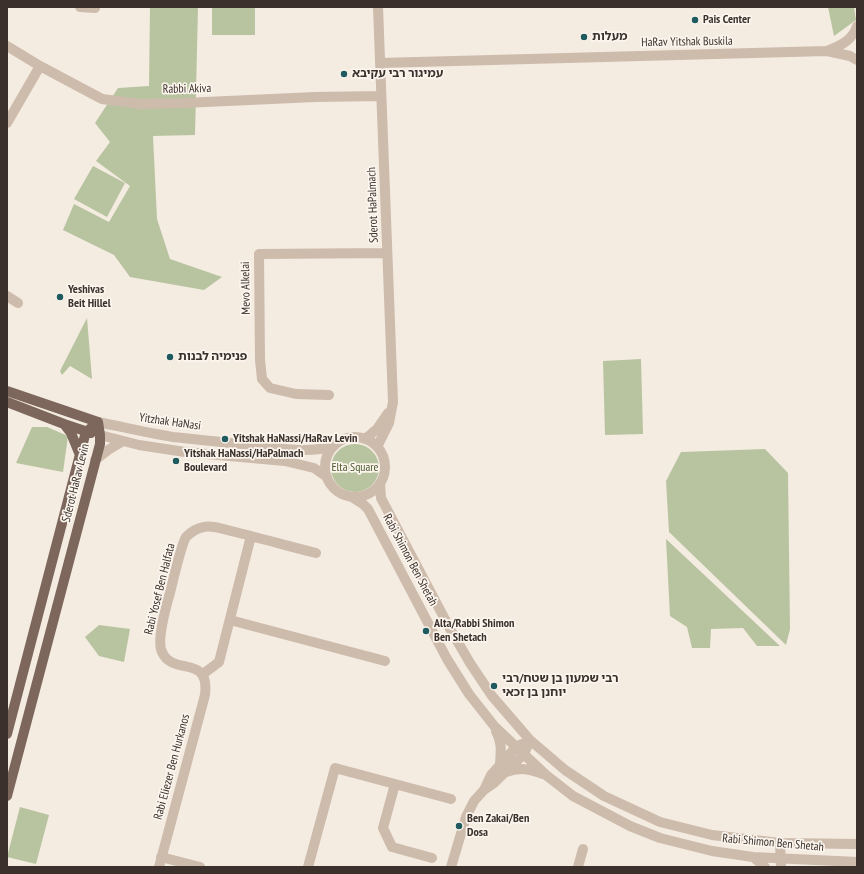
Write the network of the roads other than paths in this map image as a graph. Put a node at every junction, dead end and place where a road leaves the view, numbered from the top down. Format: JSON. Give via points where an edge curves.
{"nodes":[{"id":1,"x":80,"y":7,"type":"edge"},
{"id":2,"x":378,"y":7,"type":"edge"},
{"id":3,"x":95,"y":8,"type":"edge"},
{"id":4,"x":857,"y":26,"type":"edge"},
{"id":5,"x":7,"y":46,"type":"edge"},
{"id":6,"x":827,"y":51,"type":"junction"},
{"id":7,"x":857,"y":60,"type":"edge"},
{"id":8,"x":380,"y":63,"type":"junction"},
{"id":9,"x":40,"y":66,"type":"junction"},
{"id":10,"x":381,"y":96,"type":"junction"},
{"id":11,"x":7,"y":124,"type":"edge"},
{"id":12,"x":387,"y":253,"type":"junction"},
{"id":13,"x":7,"y":296,"type":"edge"},
{"id":14,"x":18,"y":303,"type":"dead end"},
{"id":15,"x":7,"y":391,"type":"edge"},
{"id":16,"x":328,"y":395,"type":"dead end"},
{"id":17,"x":7,"y":402,"type":"edge"},
{"id":18,"x":393,"y":402,"type":"junction"},
{"id":19,"x":98,"y":422,"type":"junction"},
{"id":20,"x":64,"y":424,"type":"junction"},
{"id":21,"x":86,"y":432,"type":"junction"},
{"id":22,"x":100,"y":435,"type":"junction"},
{"id":23,"x":365,"y":439,"type":"junction"},
{"id":24,"x":123,"y":441,"type":"junction"},
{"id":25,"x":334,"y":446,"type":"junction"},
{"id":26,"x":377,"y":447,"type":"junction"},
{"id":27,"x":80,"y":455,"type":"junction"},
{"id":28,"x":95,"y":460,"type":"junction"},
{"id":29,"x":326,"y":477,"type":"junction"},
{"id":30,"x":380,"y":483,"type":"junction"},
{"id":31,"x":352,"y":497,"type":"junction"},
{"id":32,"x":251,"y":536,"type":"junction"},
{"id":33,"x":316,"y":553,"type":"dead end"},
{"id":34,"x":230,"y":620,"type":"junction"},
{"id":35,"x":385,"y":661,"type":"dead end"},
{"id":36,"x":203,"y":674,"type":"junction"},
{"id":37,"x":495,"y":727,"type":"junction"},
{"id":38,"x":7,"y":734,"type":"edge"},
{"id":39,"x":530,"y":740,"type":"junction"},
{"id":40,"x":520,"y":751,"type":"junction"},
{"id":41,"x":502,"y":768,"type":"junction"},
{"id":42,"x":546,"y":775,"type":"junction"},
{"id":43,"x":395,"y":784,"type":"junction"},
{"id":44,"x":7,"y":796,"type":"edge"},
{"id":45,"x":451,"y":799,"type":"dead end"},
{"id":46,"x":780,"y":843,"type":"junction"},
{"id":47,"x":857,"y":844,"type":"edge"},
{"id":48,"x":583,"y":849,"type":"dead end"},
{"id":49,"x":161,"y":857,"type":"junction"},
{"id":50,"x":753,"y":857,"type":"junction"},
{"id":51,"x":432,"y":858,"type":"dead end"},
{"id":52,"x":821,"y":860,"type":"junction"},
{"id":53,"x":857,"y":862,"type":"edge"},
{"id":54,"x":781,"y":863,"type":"edge"},
{"id":55,"x":159,"y":867,"type":"edge"},
{"id":56,"x":200,"y":867,"type":"edge"},
{"id":57,"x":308,"y":867,"type":"edge"},
{"id":58,"x":451,"y":867,"type":"edge"},
{"id":59,"x":578,"y":867,"type":"edge"},
{"id":60,"x":765,"y":867,"type":"edge"},
{"id":61,"x":797,"y":867,"type":"edge"}],
"edges":[{"from":1,"to":3,"type":"street"},
{"from":2,"to":8,"type":"street","name":"Sderot HaPalmach"},
{"from":4,"to":6,"type":"street","name":"HaRav Yitshak Buskila","via":[[849,40]]},
{"from":5,"to":9,"type":"street","name":"Rabbi Akiva"},
{"from":6,"to":7,"type":"street","name":"HaRav Yitshak Buskila"},
{"from":6,"to":8,"type":"street","name":"HaRav Yitshak Buskila"},
{"from":8,"to":10,"type":"street","name":"Sderot HaPalmach"},
{"from":9,"to":10,"type":"street","name":"Rabbi Akiva","via":[[102,99],[140,104]]},
{"from":9,"to":11,"type":"street"},
{"from":10,"to":12,"type":"street","name":"Sderot HaPalmach"},
{"from":12,"to":16,"type":"street","name":"Mevo Alkelai","via":[[259,254],[262,379],[270,388],[296,394]]},
{"from":12,"to":18,"type":"street","name":"Sderot HaPalmach"},
{"from":13,"to":14,"type":"street"},
{"from":15,"to":19,"type":"main road","name":"Yitzhak HaNasi"},
{"from":17,"to":20,"type":"main road"},
{"from":18,"to":23,"type":"street","name":"Sderot HaPalmach","via":[[385,419]]},
{"from":18,"to":26,"type":"street","name":"Sderot HaPalmach","via":[[389,423]]},
{"from":19,"to":21,"type":"main road","name":"Sderot HaRav Levin"},
{"from":19,"to":22,"type":"main road","name":"Sderot HaRav Levin"},
{"from":19,"to":25,"type":"street","name":"Yitzhak HaNasi","via":[[172,436],[310,451]]},
{"from":20,"to":21,"type":"main road"},
{"from":20,"to":27,"type":"main road"},
{"from":21,"to":22,"type":"main road"},
{"from":21,"to":27,"type":"main road","name":"Sderot HaRav Levin"},
{"from":22,"to":24,"type":"street"},
{"from":22,"to":28,"type":"main road","name":"Sderot HaRav Levin"},
{"from":23,"to":25,"type":"street","via":[[348,438]]},
{"from":23,"to":26,"type":"street"},
{"from":24,"to":28,"type":"street"},
{"from":24,"to":29,"type":"street","via":[[185,452],[285,461],[314,468]]},
{"from":25,"to":29,"type":"street","via":[[326,461]]},
{"from":26,"to":30,"type":"street","via":[[385,464]]},
{"from":27,"to":38,"type":"main road","name":"Sderot HaRav Levin"},
{"from":28,"to":44,"type":"main road","name":"Sderot HaRav Levin"},
{"from":29,"to":31,"type":"street","via":[[336,491]]},
{"from":30,"to":31,"type":"street","via":[[374,491],[362,497]]},
{"from":30,"to":39,"type":"street","name":"Rabi Shimon Ben Shetah","via":[[381,498],[470,663],[492,696]]},
{"from":31,"to":37,"type":"street","name":"Rabi Shimon Ben Shetah","via":[[368,509],[447,658],[469,694]]},
{"from":32,"to":33,"type":"street","name":"Rabi Yosef Ben Halfata"},
{"from":32,"to":34,"type":"street"},
{"from":32,"to":36,"type":"street","name":"Rabi Yosef Ben Halfata","via":[[205,526],[185,539],[159,641],[167,659]]},
{"from":34,"to":35,"type":"street"},
{"from":34,"to":36,"type":"street","via":[[219,662]]},
{"from":36,"to":49,"type":"street","name":"Rabi Eliezer Ben Hurkanos","via":[[206,680],[206,695]]},
{"from":37,"to":40,"type":"street","name":"Rabi Shimon Ben Shetah"},
{"from":37,"to":41,"type":"street","via":[[501,740]]},
{"from":39,"to":40,"type":"street"},
{"from":39,"to":46,"type":"street","name":"Rabi Shimon Ben Shetah","via":[[565,770],[604,796],[660,822],[712,835]]},
{"from":40,"to":41,"type":"street"},
{"from":40,"to":42,"type":"street","name":"Rabi Shimon Ben Shetah"},
{"from":41,"to":42,"type":"street","via":[[528,769]]},
{"from":41,"to":58,"type":"street","via":[[494,783],[474,801],[466,817]]},
{"from":42,"to":50,"type":"street","name":"Rabi Shimon Ben Shetah","via":[[573,796],[630,826],[660,838],[712,851]]},
{"from":43,"to":45,"type":"street"},
{"from":43,"to":51,"type":"street","via":[[383,828],[392,848]]},
{"from":43,"to":57,"type":"street","via":[[335,768]]},
{"from":46,"to":47,"type":"street","name":"Rabi Shimon Ben Shetah"},
{"from":46,"to":54,"type":"street"},
{"from":48,"to":59,"type":"street"},
{"from":49,"to":55,"type":"street","name":"Rabi Eliezer Ben Hurkanos"},
{"from":49,"to":56,"type":"street"},
{"from":50,"to":54,"type":"street","name":"Rabi Shimon Ben Shetah"},
{"from":50,"to":60,"type":"street"},
{"from":52,"to":53,"type":"street","name":"Rabi Shimon Ben Shetah"},
{"from":52,"to":54,"type":"street","name":"Rabi Shimon Ben Shetah"},
{"from":52,"to":61,"type":"street"}]}
